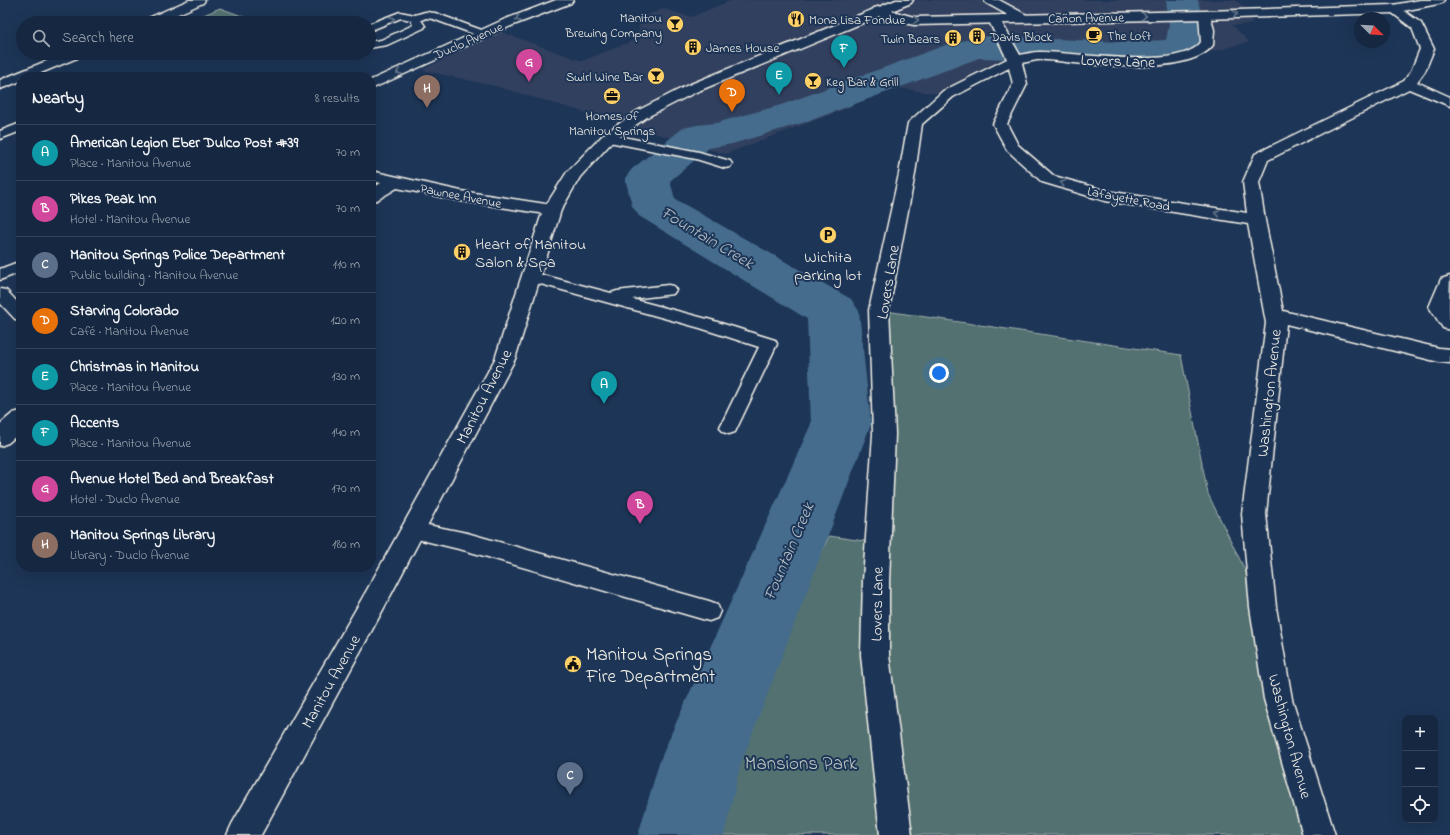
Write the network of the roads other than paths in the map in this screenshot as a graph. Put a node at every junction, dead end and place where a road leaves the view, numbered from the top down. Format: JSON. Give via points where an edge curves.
{"nodes":[{"id":1,"x":199,"y":0,"type":"edge"},
{"id":2,"x":567,"y":0,"type":"edge"},
{"id":3,"x":907,"y":0,"type":"edge"},
{"id":4,"x":990,"y":0,"type":"edge"},
{"id":5,"x":1438,"y":0,"type":"edge"},
{"id":6,"x":1393,"y":9,"type":"junction"},
{"id":7,"x":878,"y":11,"type":"junction"},
{"id":8,"x":1201,"y":15,"type":"junction"},
{"id":9,"x":164,"y":16,"type":"edge"},
{"id":10,"x":416,"y":18,"type":"junction"},
{"id":11,"x":1021,"y":18,"type":"junction"},
{"id":12,"x":994,"y":19,"type":"junction"},
{"id":13,"x":376,"y":25,"type":"edge"},
{"id":14,"x":483,"y":34,"type":"junction"},
{"id":15,"x":376,"y":44,"type":"edge"},
{"id":16,"x":1011,"y":51,"type":"junction"},
{"id":17,"x":60,"y":60,"type":"edge"},
{"id":18,"x":31,"y":72,"type":"edge"},
{"id":19,"x":16,"y":78,"type":"edge"},
{"id":20,"x":376,"y":83,"type":"edge"},
{"id":21,"x":1409,"y":84,"type":"junction"},
{"id":22,"x":0,"y":85,"type":"edge"},
{"id":23,"x":16,"y":90,"type":"edge"},
{"id":24,"x":1450,"y":102,"type":"edge"},
{"id":25,"x":16,"y":130,"type":"edge"},
{"id":26,"x":0,"y":135,"type":"edge"},
{"id":27,"x":608,"y":138,"type":"junction"},
{"id":28,"x":725,"y":164,"type":"dead end"},
{"id":29,"x":376,"y":177,"type":"edge"},
{"id":30,"x":395,"y":182,"type":"junction"},
{"id":31,"x":376,"y":193,"type":"edge"},
{"id":32,"x":552,"y":210,"type":"junction"},
{"id":33,"x":1256,"y":220,"type":"junction"},
{"id":34,"x":16,"y":268,"type":"edge"},
{"id":35,"x":0,"y":275,"type":"edge"},
{"id":36,"x":531,"y":276,"type":"junction"},
{"id":37,"x":1450,"y":282,"type":"edge"},
{"id":38,"x":668,"y":290,"type":"dead end"},
{"id":39,"x":0,"y":294,"type":"edge"},
{"id":40,"x":607,"y":297,"type":"junction"},
{"id":41,"x":16,"y":310,"type":"edge"},
{"id":42,"x":1274,"y":315,"type":"junction"},
{"id":43,"x":1450,"y":323,"type":"edge"},
{"id":44,"x":1450,"y":356,"type":"edge"},
{"id":45,"x":16,"y":423,"type":"edge"},
{"id":46,"x":729,"y":427,"type":"dead end"},
{"id":47,"x":0,"y":437,"type":"edge"},
{"id":48,"x":413,"y":530,"type":"junction"},
{"id":49,"x":709,"y":611,"type":"dead end"},
{"id":50,"x":243,"y":835,"type":"edge"},
{"id":51,"x":896,"y":835,"type":"edge"},
{"id":52,"x":1319,"y":835,"type":"edge"}],
"edges":[{"from":1,"to":9,"type":"street"},
{"from":2,"to":14,"type":"street","name":"Duclo Avenue","one_way":true},
{"from":3,"to":7,"type":"street","name":"Manitou Avenue"},
{"from":4,"to":11,"type":"street"},
{"from":5,"to":6,"type":"street","name":"Cañon Avenue"},
{"from":8,"to":6,"type":"street","name":"Cañon Avenue","one_way":true},
{"from":6,"to":21,"type":"street","via":[[1417,26],[1427,49]]},
{"from":7,"to":12,"type":"street","name":"Cañon Avenue","one_way":true,"via":[[914,21]]},
{"from":7,"to":27,"type":"street","name":"Manitou Avenue","via":[[691,89],[642,114]]},
{"from":11,"to":8,"type":"street","name":"Cañon Avenue","one_way":true},
{"from":8,"to":16,"type":"street","name":"Lovers Lane","via":[[1208,36],[1207,44],[1194,56],[1149,62],[1038,56]]},
{"from":13,"to":10,"type":"lane","one_way":true,"via":[[400,15]]},
{"from":10,"to":14,"type":"lane","via":[[425,15],[435,16]]},
{"from":10,"to":15,"type":"lane","via":[[420,26]]},
{"from":11,"to":12,"type":"street","name":"Cañon Avenue"},
{"from":12,"to":16,"type":"street","name":"Lafayette Road"},
{"from":14,"to":20,"type":"street","name":"Duclo Avenue","one_way":true},
{"from":33,"to":16,"type":"street","name":"Lafayette Road","one_way":true,"via":[[1105,196],[1048,179],[1012,146],[1000,124],[1020,84]]},
{"from":16,"to":51,"type":"street","name":"Lovers Lane","via":[[948,94],[915,123],[879,310],[884,434],[876,581],[875,655]]},
{"from":17,"to":18,"type":"street"},
{"from":19,"to":22,"type":"street"},
{"from":21,"to":24,"type":"street"},
{"from":21,"to":33,"type":"street","name":"Washington Avenue","via":[[1261,157],[1251,182]]},
{"from":22,"to":23,"type":"street"},
{"from":25,"to":26,"type":"lane"},
{"from":27,"to":28,"type":"lane","via":[[699,156]]},
{"from":27,"to":32,"type":"street","name":"Manitou Avenue","via":[[573,174]]},
{"from":29,"to":30,"type":"street","name":"Pawnee Avenue"},
{"from":30,"to":31,"type":"street"},
{"from":30,"to":32,"type":"street","name":"Pawnee Avenue"},
{"from":32,"to":36,"type":"street","name":"Manitou Avenue"},
{"from":33,"to":42,"type":"street","name":"Washington Avenue"},
{"from":34,"to":35,"type":"lane"},
{"from":36,"to":40,"type":"lane"},
{"from":36,"to":48,"type":"street","name":"Manitou Avenue","via":[[505,359]]},
{"from":37,"to":43,"type":"street","via":[[1439,308]]},
{"from":38,"to":40,"type":"lane"},
{"from":39,"to":41,"type":"lane"},
{"from":40,"to":46,"type":"lane","via":[[769,344]]},
{"from":42,"to":44,"type":"street"},
{"from":42,"to":52,"type":"street","name":"Washington Avenue","via":[[1276,323],[1254,514],[1263,607],[1278,699]]},
{"from":45,"to":47,"type":"street"},
{"from":48,"to":49,"type":"lane","via":[[468,542]]},
{"from":48,"to":50,"type":"street","name":"Manitou Avenue"}]}
